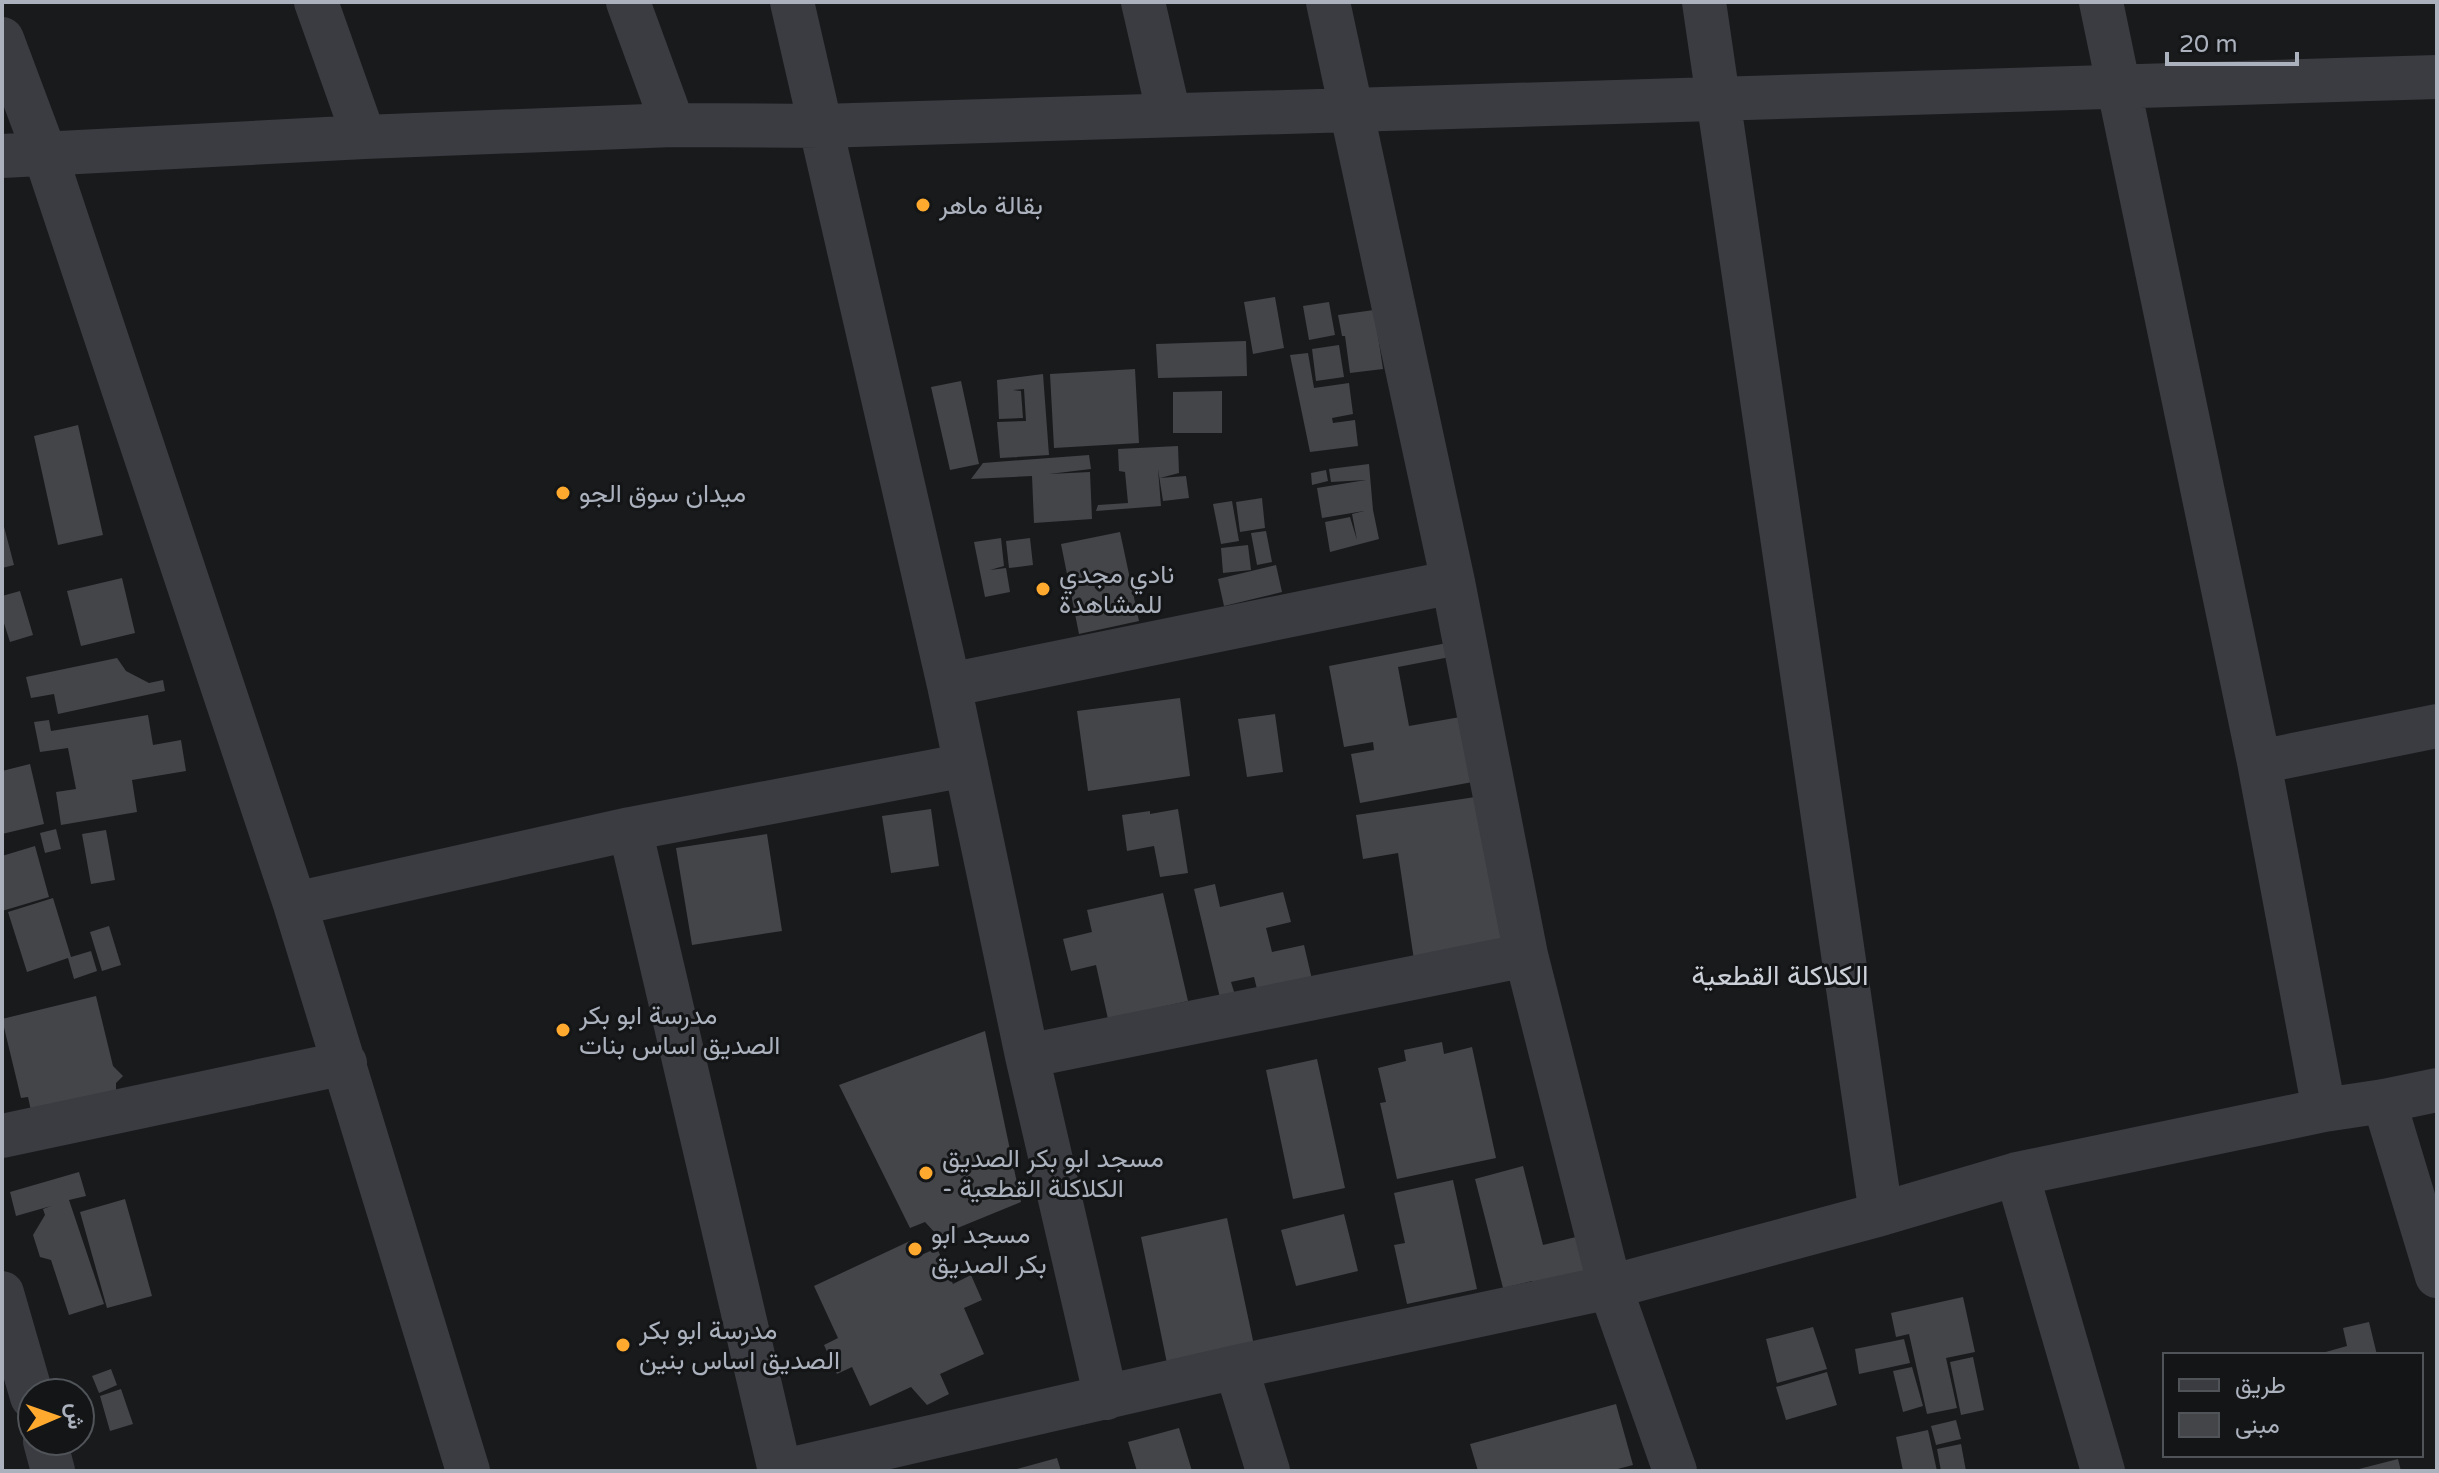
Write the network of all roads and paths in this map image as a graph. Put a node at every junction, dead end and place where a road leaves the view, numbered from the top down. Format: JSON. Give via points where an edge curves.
{"nodes":[{"id":1,"x":316,"y":2,"type":"edge"},
{"id":2,"x":628,"y":2,"type":"edge"},
{"id":3,"x":792,"y":2,"type":"edge"},
{"id":4,"x":1143,"y":2,"type":"edge"},
{"id":5,"x":1328,"y":2,"type":"edge"},
{"id":6,"x":1704,"y":2,"type":"edge"},
{"id":7,"x":2101,"y":2,"type":"edge"},
{"id":8,"x":2,"y":39,"type":"edge"},
{"id":9,"x":2437,"y":77,"type":"edge"},
{"id":10,"x":2117,"y":87,"type":"junction"},
{"id":11,"x":1719,"y":98,"type":"junction"},
{"id":12,"x":1351,"y":110,"type":"junction"},
{"id":13,"x":1169,"y":115,"type":"junction"},
{"id":14,"x":673,"y":125,"type":"junction"},
{"id":15,"x":821,"y":126,"type":"junction"},
{"id":16,"x":364,"y":137,"type":"junction"},
{"id":17,"x":45,"y":154,"type":"junction"},
{"id":18,"x":2,"y":156,"type":"edge"},
{"id":19,"x":1453,"y":582,"type":"junction"},
{"id":20,"x":949,"y":685,"type":"junction"},
{"id":21,"x":2437,"y":726,"type":"edge"},
{"id":22,"x":2259,"y":762,"type":"junction"},
{"id":23,"x":966,"y":765,"type":"junction"},
{"id":24,"x":630,"y":829,"type":"junction"},
{"id":25,"x":295,"y":904,"type":"junction"},
{"id":26,"x":1526,"y":955,"type":"junction"},
{"id":27,"x":1027,"y":1056,"type":"junction"},
{"id":28,"x":345,"y":1063,"type":"junction"},
{"id":29,"x":2437,"y":1090,"type":"edge"},
{"id":30,"x":2384,"y":1101,"type":"junction"},
{"id":31,"x":2324,"y":1110,"type":"junction"},
{"id":32,"x":2,"y":1136,"type":"edge"},
{"id":33,"x":2017,"y":1174,"type":"junction"},
{"id":34,"x":1881,"y":1214,"type":"junction"},
{"id":35,"x":2437,"y":1276,"type":"edge"},
{"id":36,"x":1610,"y":1287,"type":"junction"},
{"id":37,"x":2,"y":1293,"type":"edge"},
{"id":38,"x":1236,"y":1367,"type":"junction"},
{"id":39,"x":26,"y":1377,"type":"edge"},
{"id":40,"x":1106,"y":1398,"type":"junction"},
{"id":41,"x":847,"y":1464,"type":"edge"},
{"id":42,"x":468,"y":1471,"type":"edge"},
{"id":43,"x":782,"y":1471,"type":"edge"},
{"id":44,"x":1268,"y":1471,"type":"edge"},
{"id":45,"x":1675,"y":1471,"type":"edge"},
{"id":46,"x":2103,"y":1471,"type":"edge"}],
"edges":[{"from":1,"to":16,"type":"street"},
{"from":2,"to":14,"type":"street"},
{"from":3,"to":15,"type":"street"},
{"from":4,"to":13,"type":"street"},
{"from":5,"to":12,"type":"street"},
{"from":6,"to":11,"type":"street"},
{"from":7,"to":10,"type":"street"},
{"from":8,"to":17,"type":"street"},
{"from":9,"to":10,"type":"street"},
{"from":10,"to":11,"type":"street"},
{"from":10,"to":22,"type":"street"},
{"from":11,"to":12,"type":"street"},
{"from":11,"to":34,"type":"street"},
{"from":12,"to":13,"type":"street"},
{"from":12,"to":19,"type":"street"},
{"from":13,"to":15,"type":"street"},
{"from":14,"to":15,"type":"street"},
{"from":14,"to":16,"type":"street"},
{"from":15,"to":20,"type":"street"},
{"from":16,"to":17,"type":"street"},
{"from":17,"to":18,"type":"street"},
{"from":17,"to":25,"type":"street"},
{"from":19,"to":20,"type":"street"},
{"from":19,"to":26,"type":"street"},
{"from":20,"to":23,"type":"street"},
{"from":21,"to":22,"type":"street"},
{"from":22,"to":31,"type":"street"},
{"from":23,"to":24,"type":"street"},
{"from":23,"to":27,"type":"street"},
{"from":24,"to":25,"type":"street"},
{"from":24,"to":43,"type":"street"},
{"from":25,"to":28,"type":"street"},
{"from":26,"to":27,"type":"street"},
{"from":26,"to":36,"type":"street"},
{"from":27,"to":40,"type":"street"},
{"from":28,"to":32,"type":"street"},
{"from":28,"to":42,"type":"street"},
{"from":29,"to":30,"type":"street"},
{"from":30,"to":31,"type":"street"},
{"from":30,"to":35,"type":"street"},
{"from":31,"to":33,"type":"street"},
{"from":33,"to":34,"type":"street"},
{"from":33,"to":46,"type":"street"},
{"from":34,"to":36,"type":"street"},
{"from":36,"to":38,"type":"street"},
{"from":36,"to":45,"type":"street"},
{"from":37,"to":39,"type":"street"},
{"from":38,"to":40,"type":"street"},
{"from":38,"to":44,"type":"street"},
{"from":40,"to":41,"type":"street"},
{"from":41,"to":43,"type":"street"}]}
